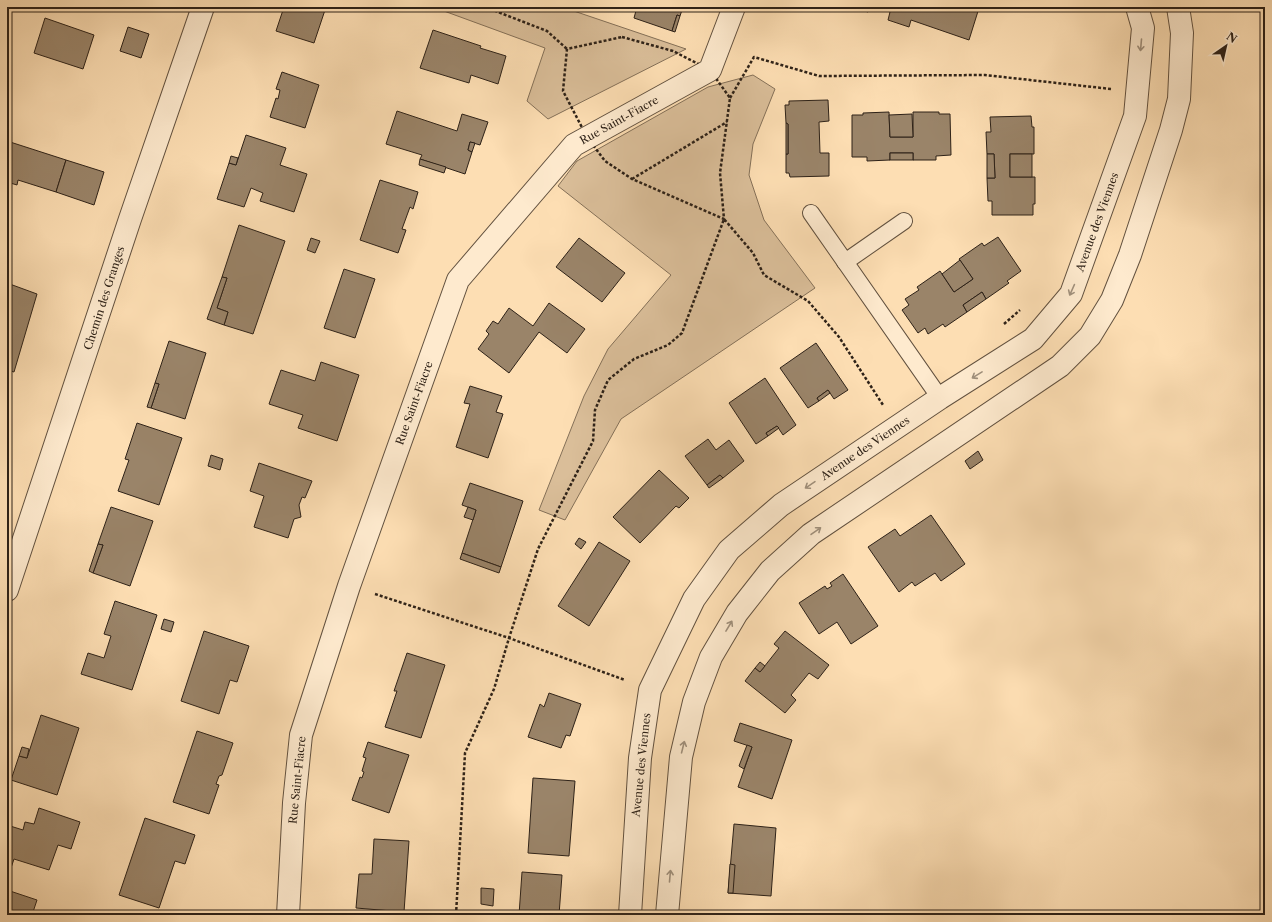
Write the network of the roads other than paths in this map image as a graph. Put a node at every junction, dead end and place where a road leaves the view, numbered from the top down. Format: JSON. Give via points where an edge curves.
{"nodes":[{"id":1,"x":203,"y":7,"type":"edge"},
{"id":2,"x":734,"y":7,"type":"edge"},
{"id":3,"x":1137,"y":7,"type":"edge"},
{"id":4,"x":1178,"y":7,"type":"edge"},
{"id":5,"x":811,"y":213,"type":"dead end"},
{"id":6,"x":904,"y":221,"type":"dead end"},
{"id":7,"x":845,"y":262,"type":"junction"},
{"id":8,"x":940,"y":398,"type":"junction"},
{"id":9,"x":7,"y":590,"type":"edge"},
{"id":10,"x":288,"y":915,"type":"edge"},
{"id":11,"x":630,"y":915,"type":"edge"},
{"id":12,"x":667,"y":915,"type":"edge"}],
"edges":[{"from":1,"to":9,"type":"street","name":"Chemin des Granges"},
{"from":2,"to":10,"type":"street","name":"Rue Saint-Fiacre","via":[[710,70],[574,145],[458,280],[349,586],[301,735],[294,803]]},
{"from":3,"to":8,"type":"street","name":"Avenue des Viennes","one_way":true,"via":[[1143,28],[1135,116],[1071,294],[1033,339]]},
{"from":12,"to":4,"type":"street","one_way":true,"via":[[681,757],[694,702],[711,657],[737,613],[770,571],[811,534],[1060,366],[1090,336],[1112,300],[1130,255],[1171,130],[1179,99],[1182,33]]},
{"from":5,"to":7,"type":"lane"},
{"from":6,"to":7,"type":"lane"},
{"from":7,"to":8,"type":"lane"},
{"from":8,"to":11,"type":"street","name":"Avenue des Viennes","one_way":true,"via":[[781,505],[729,550],[694,599],[650,690],[640,758]]}]}
